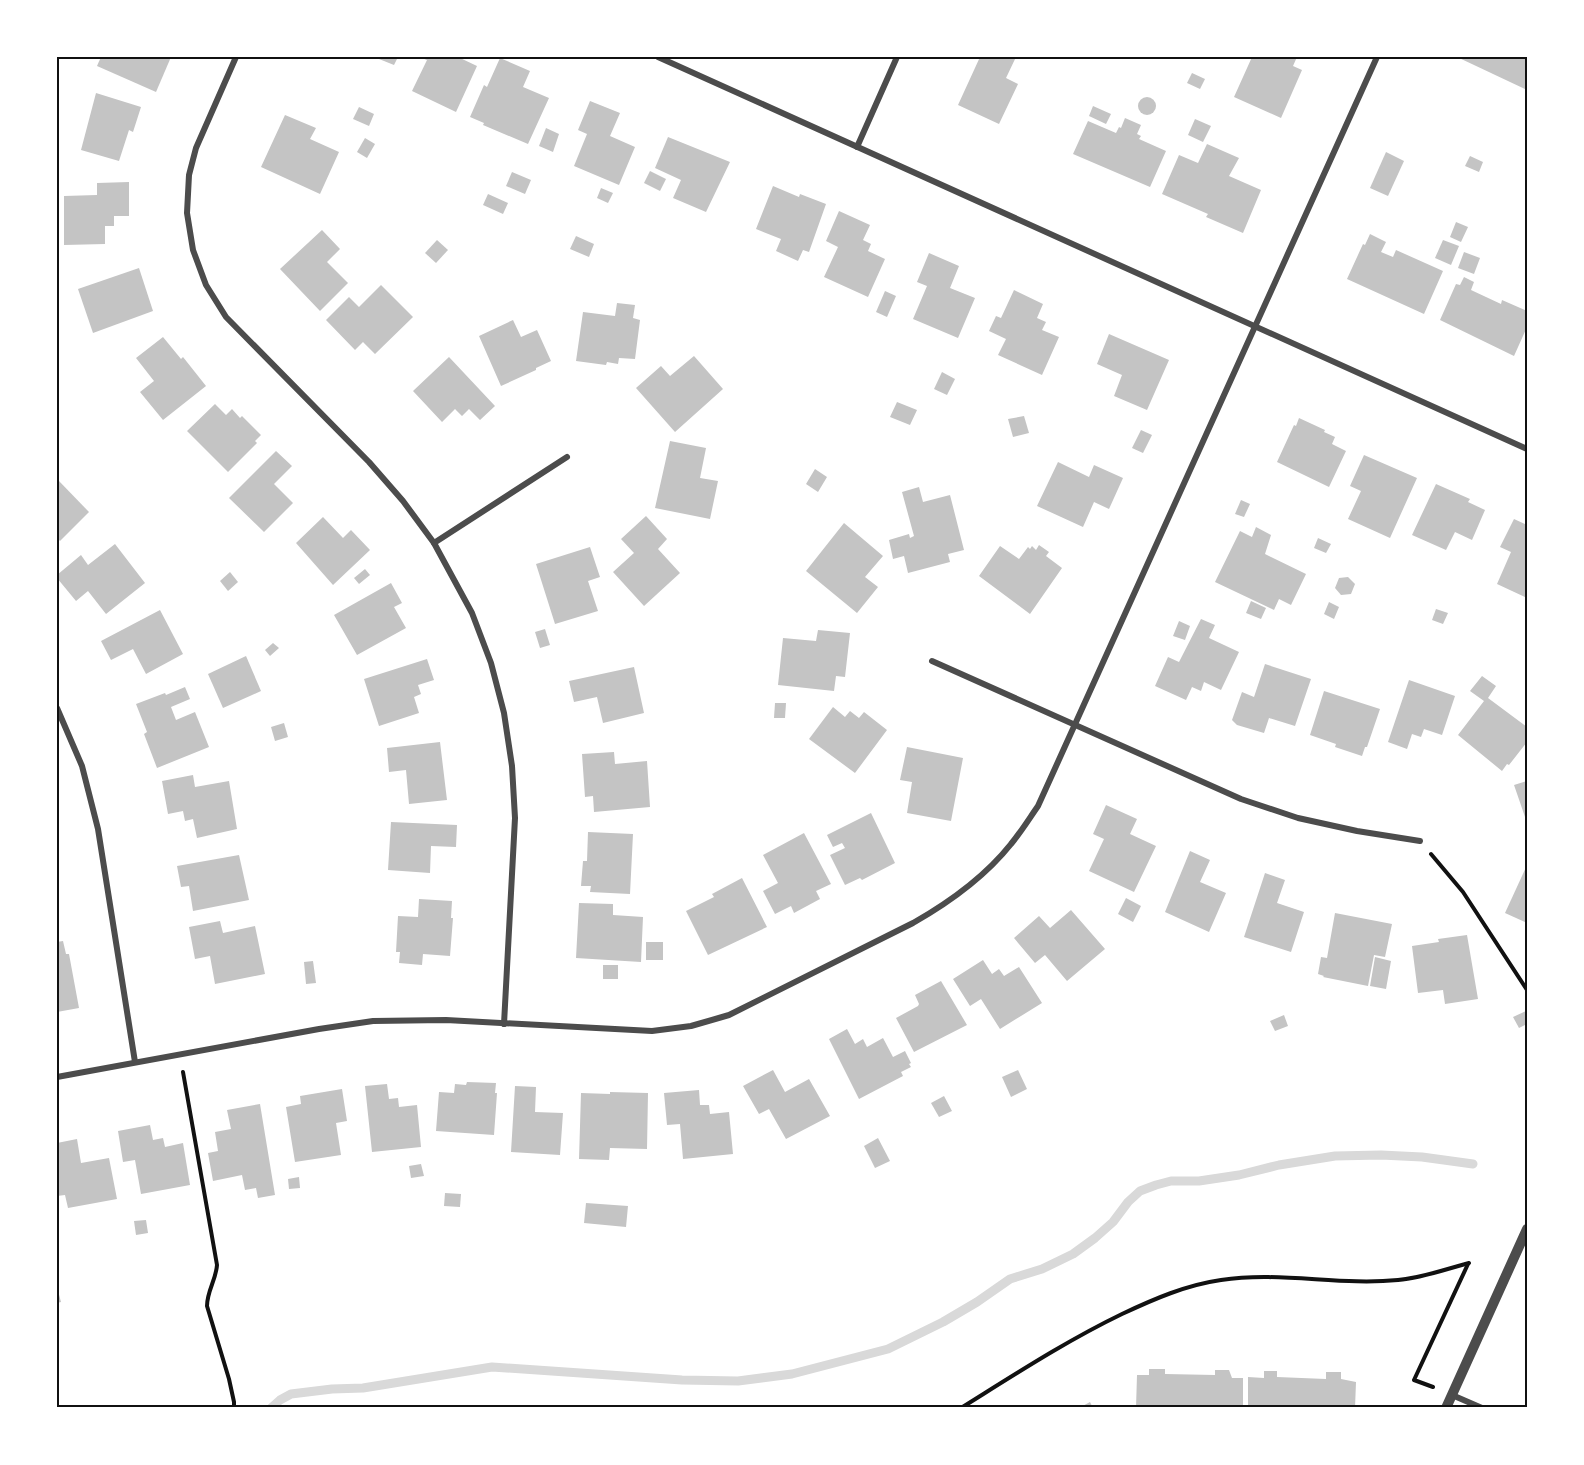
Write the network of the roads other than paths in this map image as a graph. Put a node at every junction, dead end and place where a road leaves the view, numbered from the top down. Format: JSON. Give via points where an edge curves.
{"nodes":[{"id":1,"x":236,"y":57,"type":"edge"},
{"id":2,"x":658,"y":57,"type":"edge"},
{"id":3,"x":897,"y":57,"type":"edge"},
{"id":4,"x":1377,"y":57,"type":"edge"},
{"id":5,"x":856,"y":147,"type":"junction"},
{"id":6,"x":1256,"y":327,"type":"junction"},
{"id":7,"x":1527,"y":449,"type":"edge"},
{"id":8,"x":567,"y":457,"type":"dead end"},
{"id":9,"x":434,"y":543,"type":"junction"},
{"id":10,"x":932,"y":661,"type":"dead end"},
{"id":11,"x":57,"y":708,"type":"edge"},
{"id":12,"x":1076,"y":726,"type":"junction"},
{"id":13,"x":1420,"y":842,"type":"road end"},
{"id":14,"x":504,"y":1024,"type":"junction"},
{"id":15,"x":135,"y":1062,"type":"junction"},
{"id":16,"x":57,"y":1077,"type":"edge"},
{"id":17,"x":1527,"y":1229,"type":"edge"},
{"id":18,"x":1452,"y":1395,"type":"junction"},
{"id":19,"x":1446,"y":1408,"type":"edge"},
{"id":20,"x":1482,"y":1408,"type":"edge"}],
"edges":[{"from":1,"to":9,"type":"street","via":[[196,148],[189,175],[187,213],[193,250],[206,285],[226,317],[369,462]]},
{"from":2,"to":5,"type":"street"},
{"from":3,"to":5,"type":"street"},
{"from":4,"to":6,"type":"street"},
{"from":5,"to":6,"type":"street"},
{"from":6,"to":7,"type":"street"},
{"from":6,"to":12,"type":"street"},
{"from":8,"to":9,"type":"street"},
{"from":9,"to":14,"type":"street","via":[[472,614],[491,663],[512,766],[515,818]]},
{"from":10,"to":12,"type":"street"},
{"from":11,"to":15,"type":"street","via":[[82,766],[98,829]]},
{"from":12,"to":13,"type":"street","via":[[1241,799],[1298,818]]},
{"from":12,"to":14,"type":"street","via":[[1038,806],[1011,845],[978,879],[913,924],[729,1015],[691,1026],[652,1031]]},
{"from":14,"to":15,"type":"street","via":[[446,1020],[373,1022]]},
{"from":15,"to":16,"type":"street"},
{"from":17,"to":18,"type":"street"},
{"from":18,"to":19,"type":"street"},
{"from":18,"to":20,"type":"street"}]}
